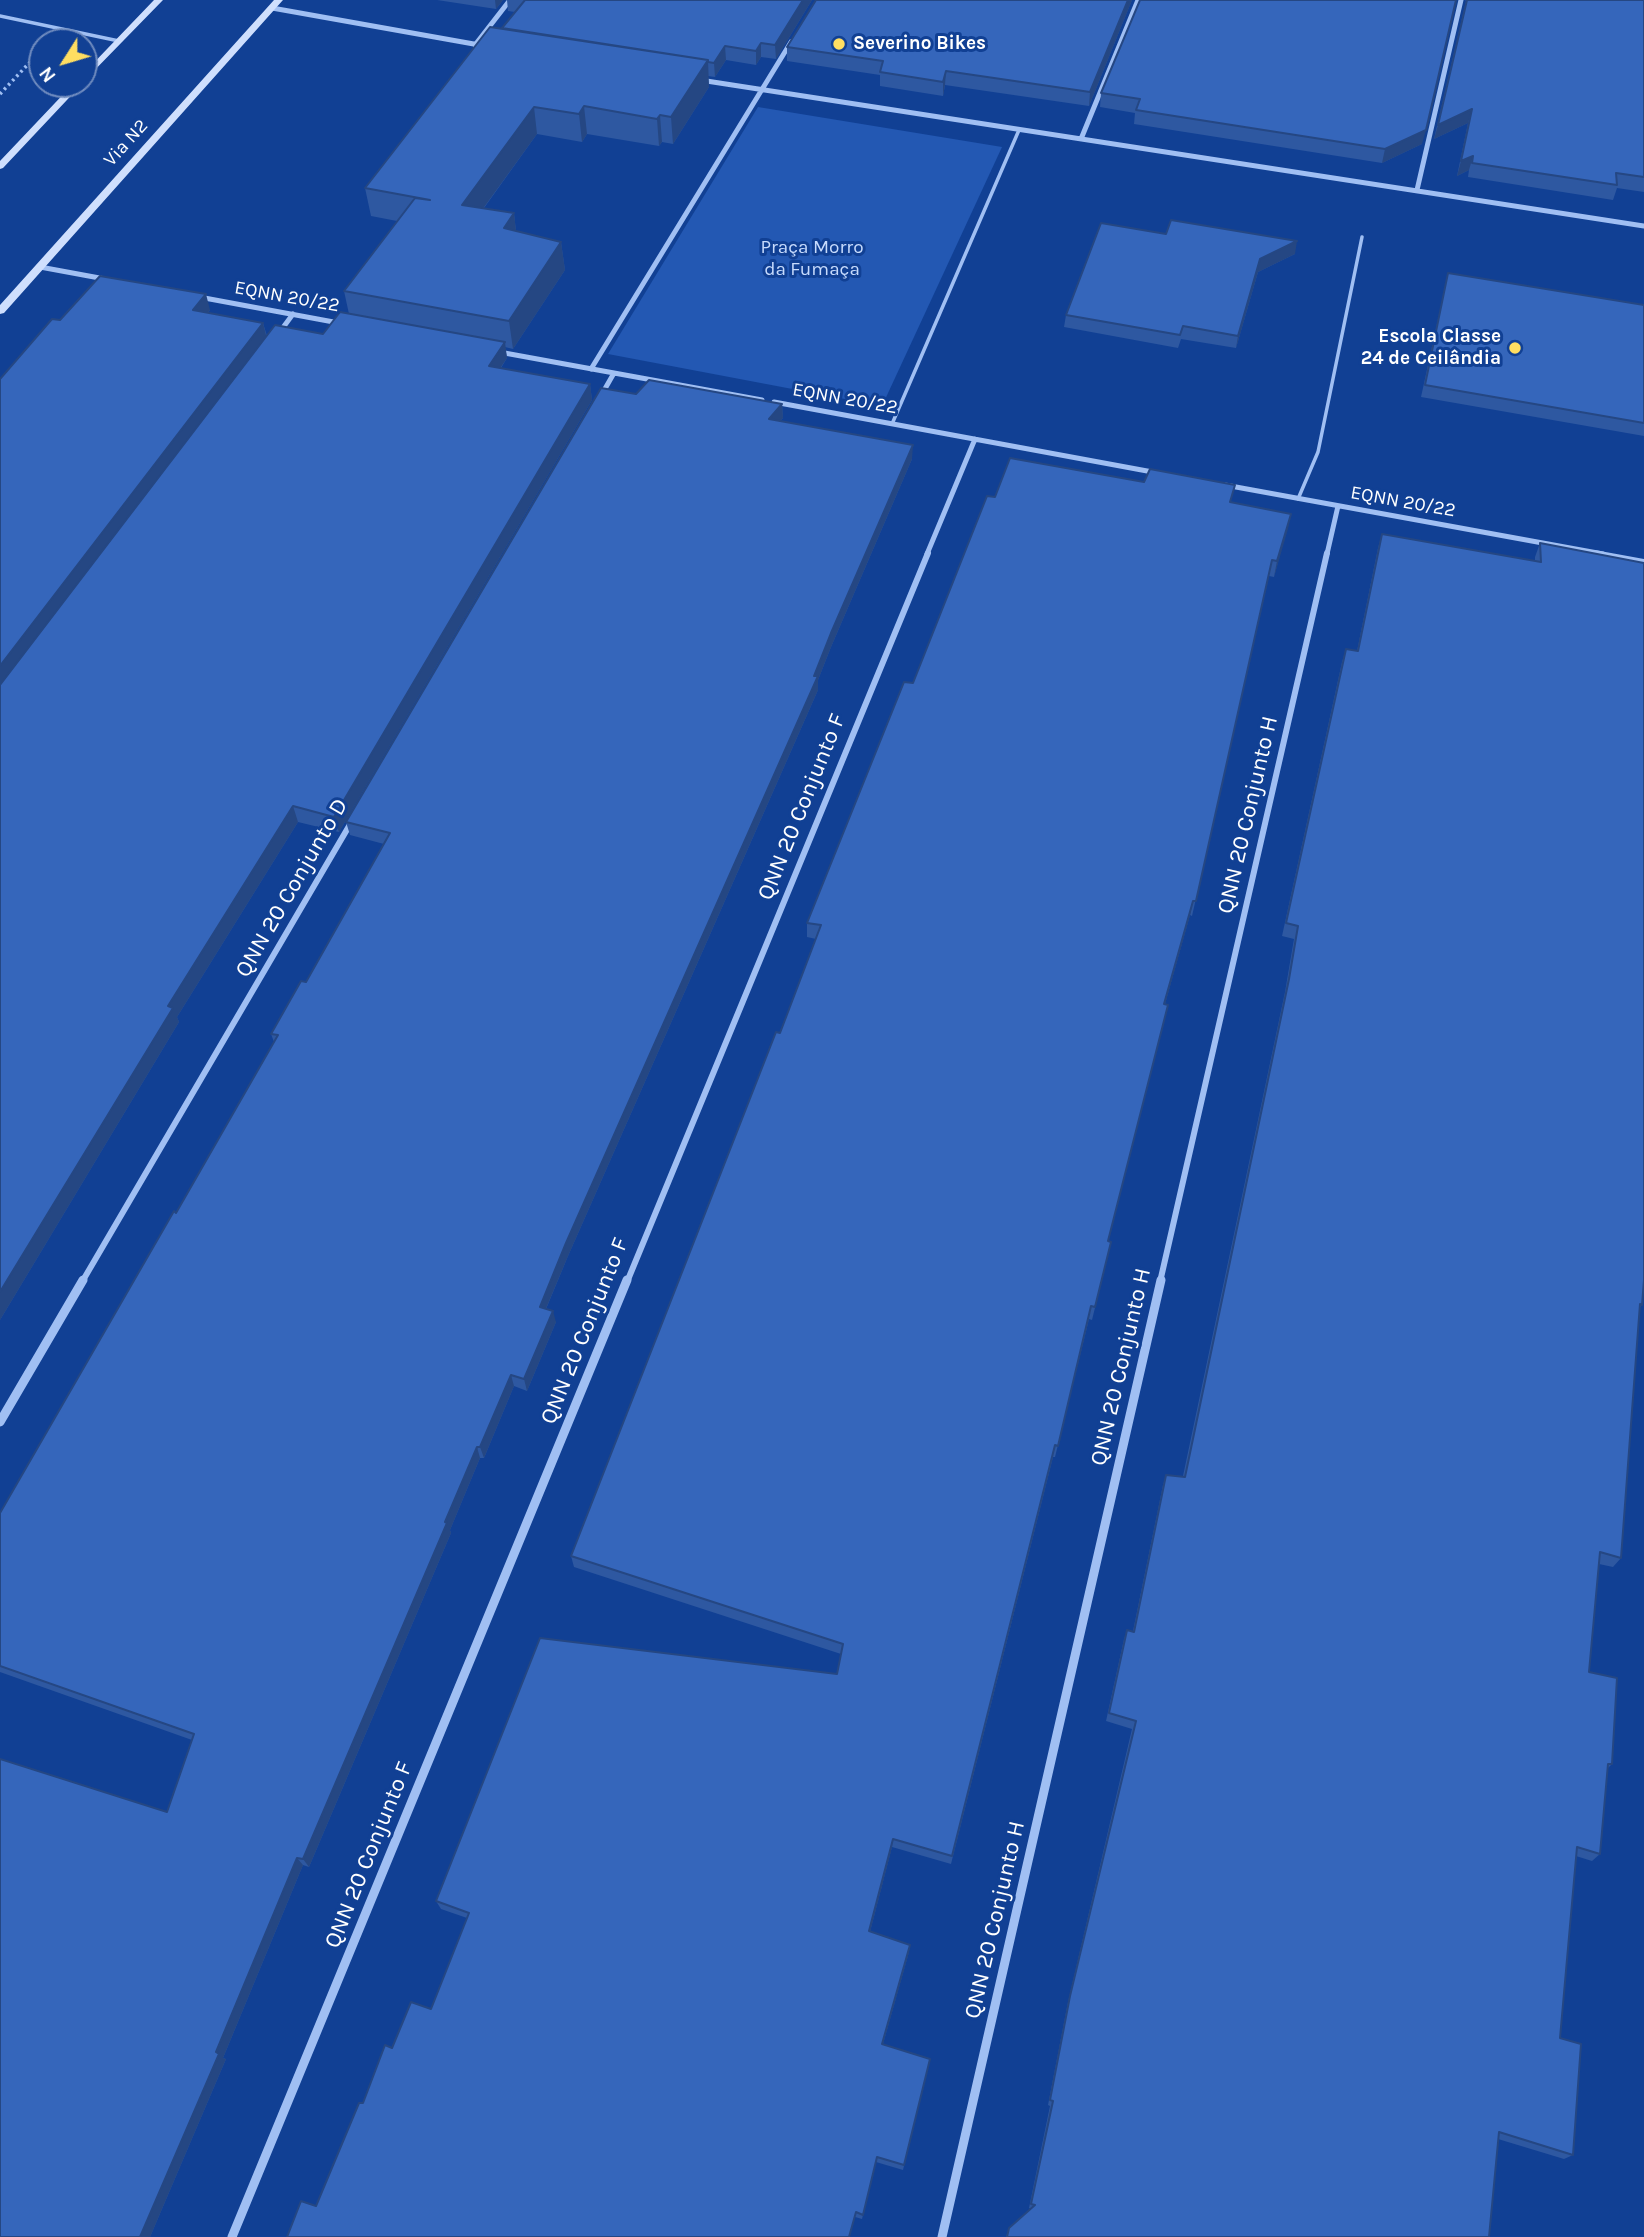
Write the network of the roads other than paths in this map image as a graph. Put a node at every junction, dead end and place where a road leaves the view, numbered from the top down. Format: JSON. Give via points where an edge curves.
{"nodes":[{"id":1,"x":159,"y":0,"type":"edge"},
{"id":2,"x":279,"y":0,"type":"edge"},
{"id":3,"x":510,"y":0,"type":"edge"},
{"id":4,"x":1138,"y":0,"type":"edge"},
{"id":5,"x":1461,"y":0,"type":"edge"},
{"id":6,"x":272,"y":8,"type":"junction"},
{"id":7,"x":0,"y":16,"type":"edge"},
{"id":8,"x":797,"y":34,"type":"edge"},
{"id":9,"x":119,"y":41,"type":"junction"},
{"id":10,"x":475,"y":45,"type":"junction"},
{"id":11,"x":489,"y":47,"type":"edge"},
{"id":12,"x":98,"y":63,"type":"edge"},
{"id":13,"x":694,"y":79,"type":"edge"},
{"id":14,"x":762,"y":90,"type":"junction"},
{"id":15,"x":65,"y":98,"type":"edge"},
{"id":16,"x":1019,"y":130,"type":"junction"},
{"id":17,"x":1081,"y":139,"type":"junction"},
{"id":18,"x":0,"y":166,"type":"edge"},
{"id":19,"x":1417,"y":190,"type":"junction"},
{"id":20,"x":1644,"y":226,"type":"edge"},
{"id":21,"x":1362,"y":237,"type":"dead end"},
{"id":22,"x":40,"y":267,"type":"junction"},
{"id":23,"x":118,"y":282,"type":"edge"},
{"id":24,"x":195,"y":297,"type":"edge"},
{"id":25,"x":0,"y":311,"type":"edge"},
{"id":26,"x":293,"y":314,"type":"junction"},
{"id":27,"x":347,"y":324,"type":"edge"},
{"id":28,"x":276,"y":337,"type":"edge"},
{"id":29,"x":496,"y":351,"type":"edge"},
{"id":30,"x":591,"y":369,"type":"junction"},
{"id":31,"x":614,"y":373,"type":"junction"},
{"id":32,"x":600,"y":397,"type":"edge"},
{"id":33,"x":892,"y":424,"type":"junction"},
{"id":34,"x":975,"y":439,"type":"junction"},
{"id":35,"x":1163,"y":474,"type":"edge"},
{"id":36,"x":1217,"y":484,"type":"edge"},
{"id":37,"x":1298,"y":499,"type":"junction"},
{"id":38,"x":1338,"y":506,"type":"junction"},
{"id":39,"x":1644,"y":562,"type":"edge"},
{"id":40,"x":353,"y":819,"type":"edge"},
{"id":41,"x":0,"y":1422,"type":"edge"},
{"id":42,"x":232,"y":2237,"type":"edge"},
{"id":43,"x":942,"y":2237,"type":"edge"}],
"edges":[{"from":1,"to":9,"type":"main road"},
{"from":2,"to":6,"type":"main road","name":"Via N2"},
{"from":3,"to":10,"type":"street"},
{"from":4,"to":17,"type":"street"},
{"from":5,"to":19,"type":"street"},
{"from":6,"to":10,"type":"street"},
{"from":6,"to":22,"type":"main road","name":"Via N2"},
{"from":7,"to":9,"type":"lane"},
{"from":8,"to":14,"type":"street"},
{"from":9,"to":12,"type":"main road"},
{"from":10,"to":11,"type":"street"},
{"from":13,"to":14,"type":"street"},
{"from":14,"to":16,"type":"street"},
{"from":14,"to":30,"type":"street"},
{"from":15,"to":18,"type":"main road"},
{"from":16,"to":17,"type":"street"},
{"from":16,"to":33,"type":"lane"},
{"from":17,"to":19,"type":"street"},
{"from":19,"to":20,"type":"street"},
{"from":21,"to":37,"type":"lane","via":[[1318,452]]},
{"from":22,"to":23,"type":"street"},
{"from":22,"to":25,"type":"main road","name":"Via N2"},
{"from":24,"to":26,"type":"street","name":"EQNN 20/22"},
{"from":26,"to":27,"type":"street","name":"EQNN 20/22"},
{"from":26,"to":28,"type":"street"},
{"from":29,"to":30,"type":"street","name":"EQNN 20/22"},
{"from":30,"to":31,"type":"street","name":"EQNN 20/22"},
{"from":31,"to":32,"type":"street"},
{"from":31,"to":33,"type":"street","name":"EQNN 20/22"},
{"from":33,"to":34,"type":"street","name":"EQNN 20/22"},
{"from":34,"to":35,"type":"street","name":"EQNN 20/22"},
{"from":34,"to":42,"type":"street","name":"QNN 20 Conjunto F"},
{"from":36,"to":37,"type":"street","name":"EQNN 20/22"},
{"from":37,"to":38,"type":"street","name":"EQNN 20/22"},
{"from":38,"to":39,"type":"street","name":"EQNN 20/22"},
{"from":38,"to":43,"type":"street","name":"QNN 20 Conjunto H"},
{"from":40,"to":41,"type":"street","name":"QNN 20 Conjunto D"}]}
